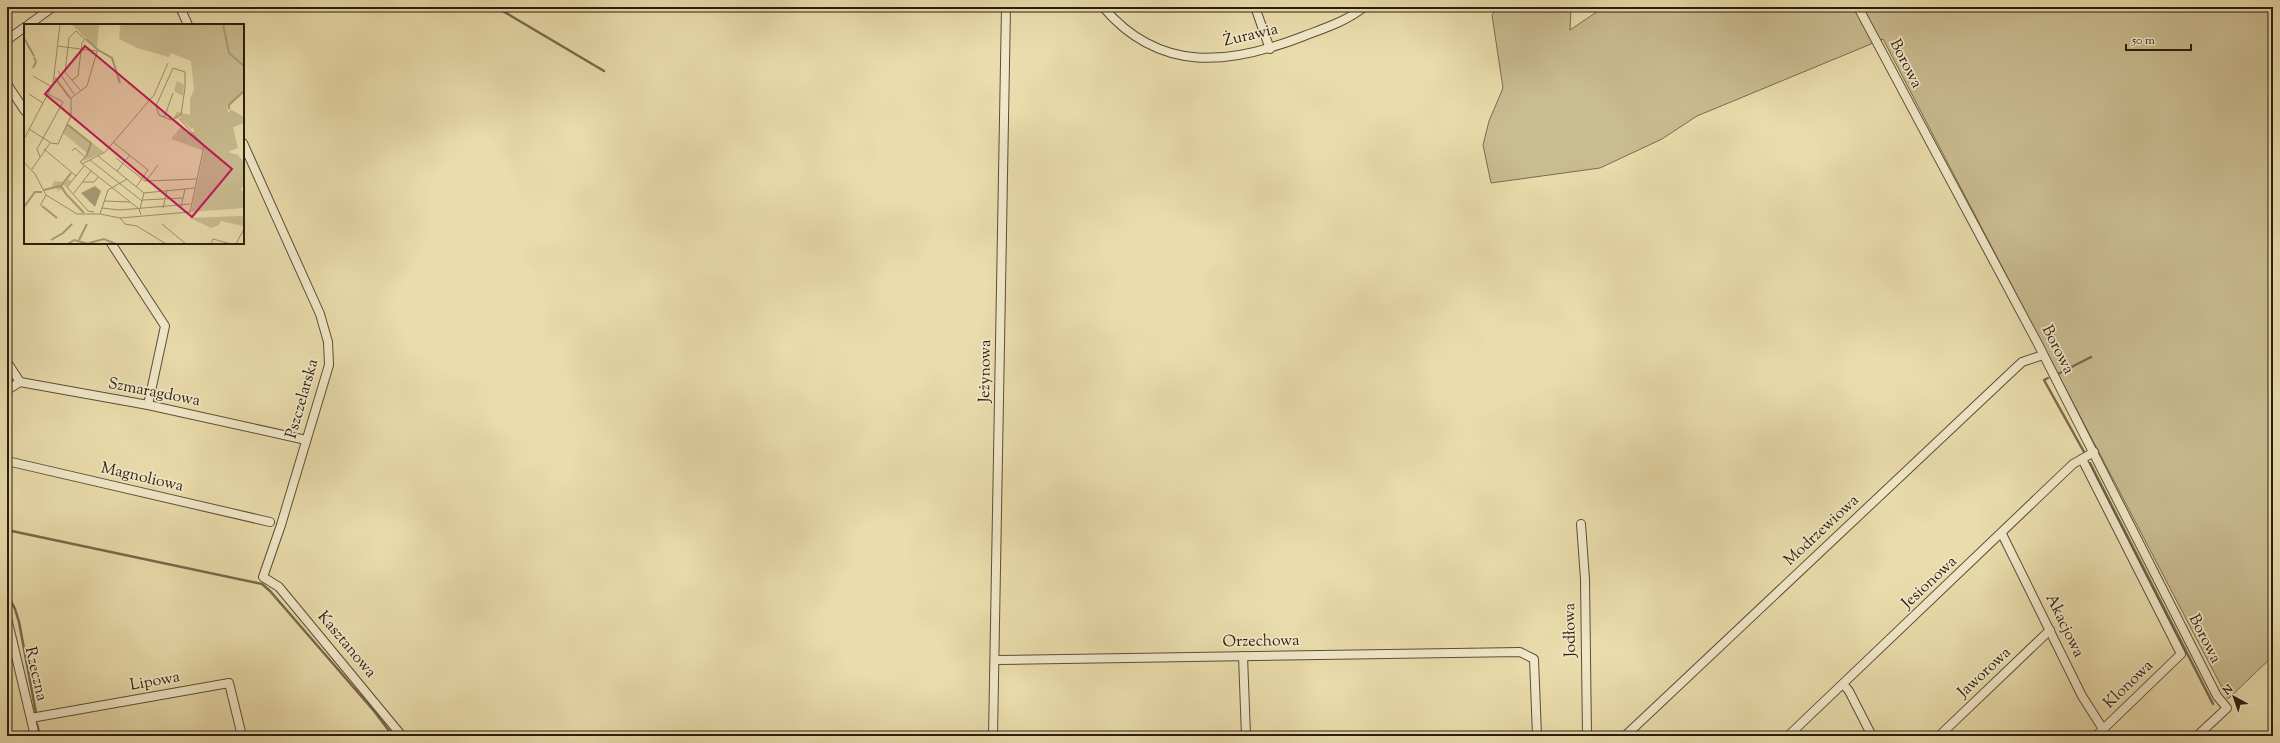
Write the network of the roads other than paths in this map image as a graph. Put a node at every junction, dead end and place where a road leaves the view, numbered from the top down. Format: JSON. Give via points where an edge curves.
{"nodes":[{"id":1,"x":53,"y":7,"type":"edge"},
{"id":2,"x":180,"y":7,"type":"edge"},
{"id":3,"x":1006,"y":7,"type":"edge"},
{"id":4,"x":1104,"y":7,"type":"edge"},
{"id":5,"x":1255,"y":7,"type":"edge"},
{"id":6,"x":1364,"y":7,"type":"edge"},
{"id":7,"x":1858,"y":7,"type":"edge"},
{"id":8,"x":29,"y":24,"type":"edge"},
{"id":9,"x":188,"y":24,"type":"edge"},
{"id":10,"x":24,"y":28,"type":"edge"},
{"id":11,"x":7,"y":40,"type":"edge"},
{"id":12,"x":1270,"y":49,"type":"junction"},
{"id":13,"x":7,"y":84,"type":"edge"},
{"id":14,"x":24,"y":110,"type":"edge"},
{"id":15,"x":244,"y":145,"type":"edge"},
{"id":16,"x":112,"y":244,"type":"edge"},
{"id":17,"x":2043,"y":355,"type":"junction"},
{"id":18,"x":7,"y":362,"type":"edge"},
{"id":19,"x":20,"y":382,"type":"junction"},
{"id":20,"x":7,"y":390,"type":"edge"},
{"id":21,"x":148,"y":405,"type":"junction"},
{"id":22,"x":306,"y":440,"type":"junction"},
{"id":23,"x":2094,"y":452,"type":"junction"},
{"id":24,"x":2082,"y":459,"type":"junction"},
{"id":25,"x":7,"y":461,"type":"edge"},
{"id":26,"x":270,"y":522,"type":"dead end"},
{"id":27,"x":1581,"y":524,"type":"dead end"},
{"id":28,"x":2002,"y":534,"type":"junction"},
{"id":29,"x":263,"y":577,"type":"joint"},
{"id":30,"x":8,"y":623,"type":"edge"},
{"id":31,"x":2050,"y":630,"type":"junction"},
{"id":32,"x":2181,"y":654,"type":"joint"},
{"id":33,"x":1243,"y":656,"type":"junction"},
{"id":34,"x":996,"y":660,"type":"junction"},
{"id":35,"x":1843,"y":684,"type":"junction"},
{"id":36,"x":31,"y":718,"type":"junction"},
{"id":37,"x":2103,"y":729,"type":"junction"},
{"id":38,"x":35,"y":736,"type":"edge"},
{"id":39,"x":242,"y":736,"type":"edge"},
{"id":40,"x":402,"y":736,"type":"edge"},
{"id":41,"x":994,"y":736,"type":"edge"},
{"id":42,"x":1246,"y":736,"type":"edge"},
{"id":43,"x":1537,"y":736,"type":"edge"},
{"id":44,"x":1587,"y":736,"type":"edge"},
{"id":45,"x":1625,"y":736,"type":"edge"},
{"id":46,"x":1788,"y":736,"type":"edge"},
{"id":47,"x":1872,"y":736,"type":"edge"},
{"id":48,"x":1938,"y":736,"type":"edge"},
{"id":49,"x":2096,"y":736,"type":"edge"},
{"id":50,"x":2197,"y":736,"type":"edge"}],
"edges":[{"from":1,"to":8,"type":"street"},
{"from":2,"to":9,"type":"street"},
{"from":3,"to":34,"type":"street","name":"Jeżynowa"},
{"from":4,"to":12,"type":"street","name":"Żurawia","via":[[1119,25],[1170,52],[1198,59],[1234,57]]},
{"from":5,"to":12,"type":"street"},
{"from":6,"to":12,"type":"street","name":"Żurawia","via":[[1344,20]]},
{"from":7,"to":17,"type":"street","name":"Borowa"},
{"from":10,"to":11,"type":"street"},
{"from":13,"to":14,"type":"street"},
{"from":15,"to":22,"type":"street","name":"Pszczelarska","via":[[320,314],[328,342],[329,365]]},
{"from":16,"to":21,"type":"street","via":[[165,326]]},
{"from":17,"to":23,"type":"street","name":"Borowa"},
{"from":17,"to":45,"type":"street","name":"Modrzewiowa","via":[[2022,362]]},
{"from":18,"to":19,"type":"street"},
{"from":19,"to":20,"type":"street"},
{"from":19,"to":21,"type":"street","name":"Szmaragdowa"},
{"from":21,"to":22,"type":"street","name":"Szmaragdowa"},
{"from":22,"to":29,"type":"street","name":"Pszczelarska"},
{"from":23,"to":24,"type":"street","name":"Jesionowa"},
{"from":23,"to":50,"type":"street","name":"Borowa","via":[[2217,696],[2227,708]]},
{"from":24,"to":28,"type":"street","name":"Jesionowa","via":[[2073,464]]},
{"from":24,"to":32,"type":"street","name":"Borowa"},
{"from":25,"to":26,"type":"street","name":"Magnoliowa"},
{"from":27,"to":44,"type":"street","name":"Jodłowa","via":[[1585,579]]},
{"from":28,"to":31,"type":"street","name":"Akacjowa"},
{"from":28,"to":35,"type":"street","name":"Jesionowa"},
{"from":29,"to":40,"type":"street","name":"Kasztanowa","via":[[279,587]]},
{"from":30,"to":36,"type":"street","name":"Rzeczna"},
{"from":31,"to":37,"type":"street","name":"Akacjowa","via":[[2082,696]]},
{"from":31,"to":48,"type":"street","name":"Jaworowa"},
{"from":32,"to":37,"type":"street","name":"Klonowa"},
{"from":33,"to":34,"type":"street","name":"Orzechowa"},
{"from":33,"to":42,"type":"street"},
{"from":33,"to":43,"type":"street","name":"Orzechowa","via":[[1520,652],[1534,659]]},
{"from":34,"to":41,"type":"street","name":"Jeżynowa"},
{"from":35,"to":46,"type":"street","name":"Jesionowa"},
{"from":35,"to":47,"type":"street"},
{"from":36,"to":38,"type":"street","name":"Rzeczna"},
{"from":36,"to":39,"type":"street","name":"Lipowa","via":[[229,683]]},
{"from":37,"to":49,"type":"street","name":"Klonowa"}]}
